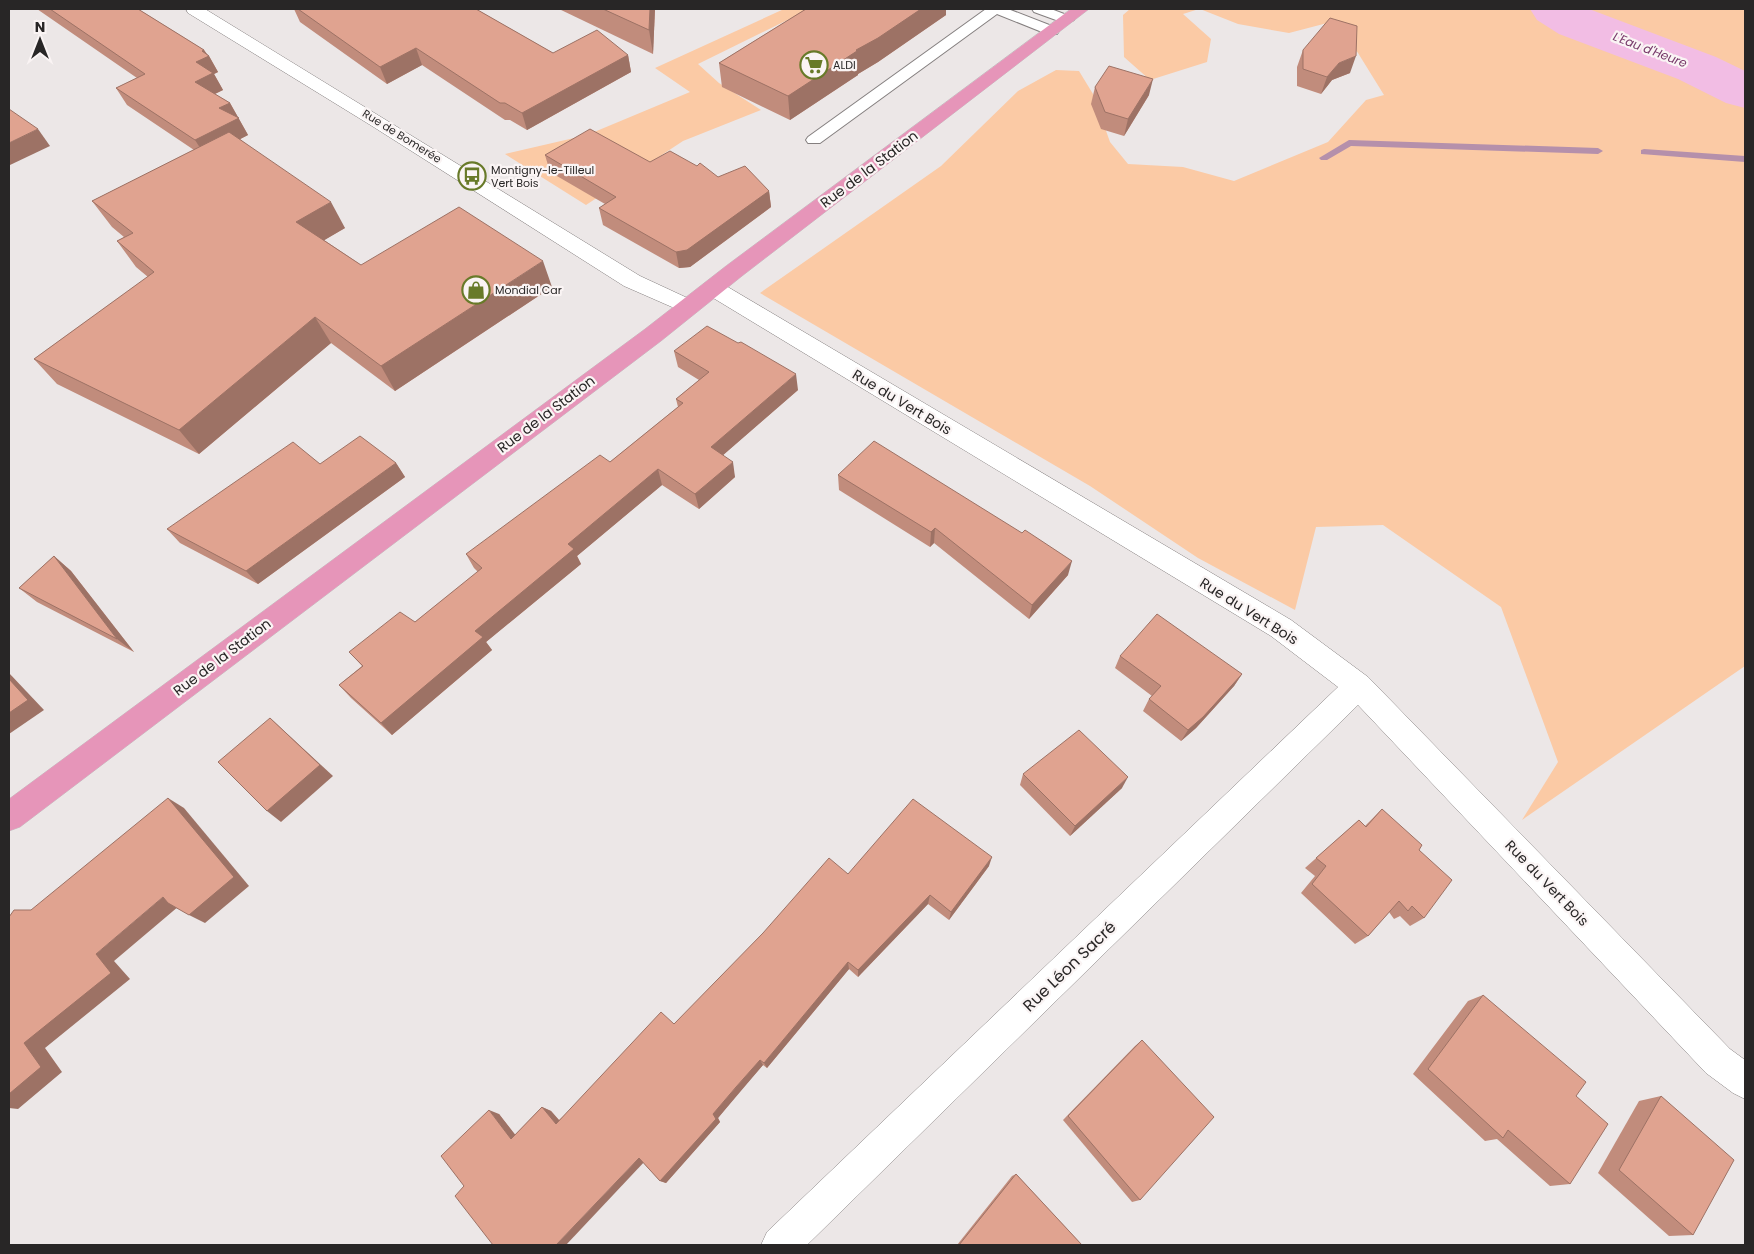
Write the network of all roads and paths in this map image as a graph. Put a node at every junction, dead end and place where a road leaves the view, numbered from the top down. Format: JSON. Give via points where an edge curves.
{"nodes":[{"id":1,"x":194,"y":9,"type":"edge"},
{"id":2,"x":996,"y":9,"type":"edge"},
{"id":3,"x":1039,"y":9,"type":"edge"},
{"id":4,"x":1067,"y":20,"type":"edge"},
{"id":5,"x":814,"y":140,"type":"dead end"},
{"id":6,"x":713,"y":288,"type":"junction"},
{"id":7,"x":688,"y":307,"type":"junction"},
{"id":8,"x":1358,"y":686,"type":"junction"},
{"id":9,"x":9,"y":817,"type":"edge"},
{"id":10,"x":1745,"y":1081,"type":"edge"},
{"id":11,"x":780,"y":1245,"type":"edge"}],
"edges":[{"from":1,"to":7,"type":"street","name":"Rue de Bomerée","via":[[632,281]]},
{"from":2,"to":4,"type":"lane"},
{"from":2,"to":5,"type":"lane"},
{"from":3,"to":4,"type":"lane"},
{"from":4,"to":6,"type":"main road","name":"Rue de la Station"},
{"from":6,"to":7,"type":"main road","name":"Rue de la Station"},
{"from":6,"to":8,"type":"street","name":"Rue du Vert Bois","via":[[1281,628]]},
{"from":7,"to":9,"type":"main road","name":"Rue de la Station"},
{"from":8,"to":10,"type":"street","name":"Rue du Vert Bois","via":[[1718,1061]]},
{"from":8,"to":11,"type":"street","name":"Rue Léon Sacré"}]}
